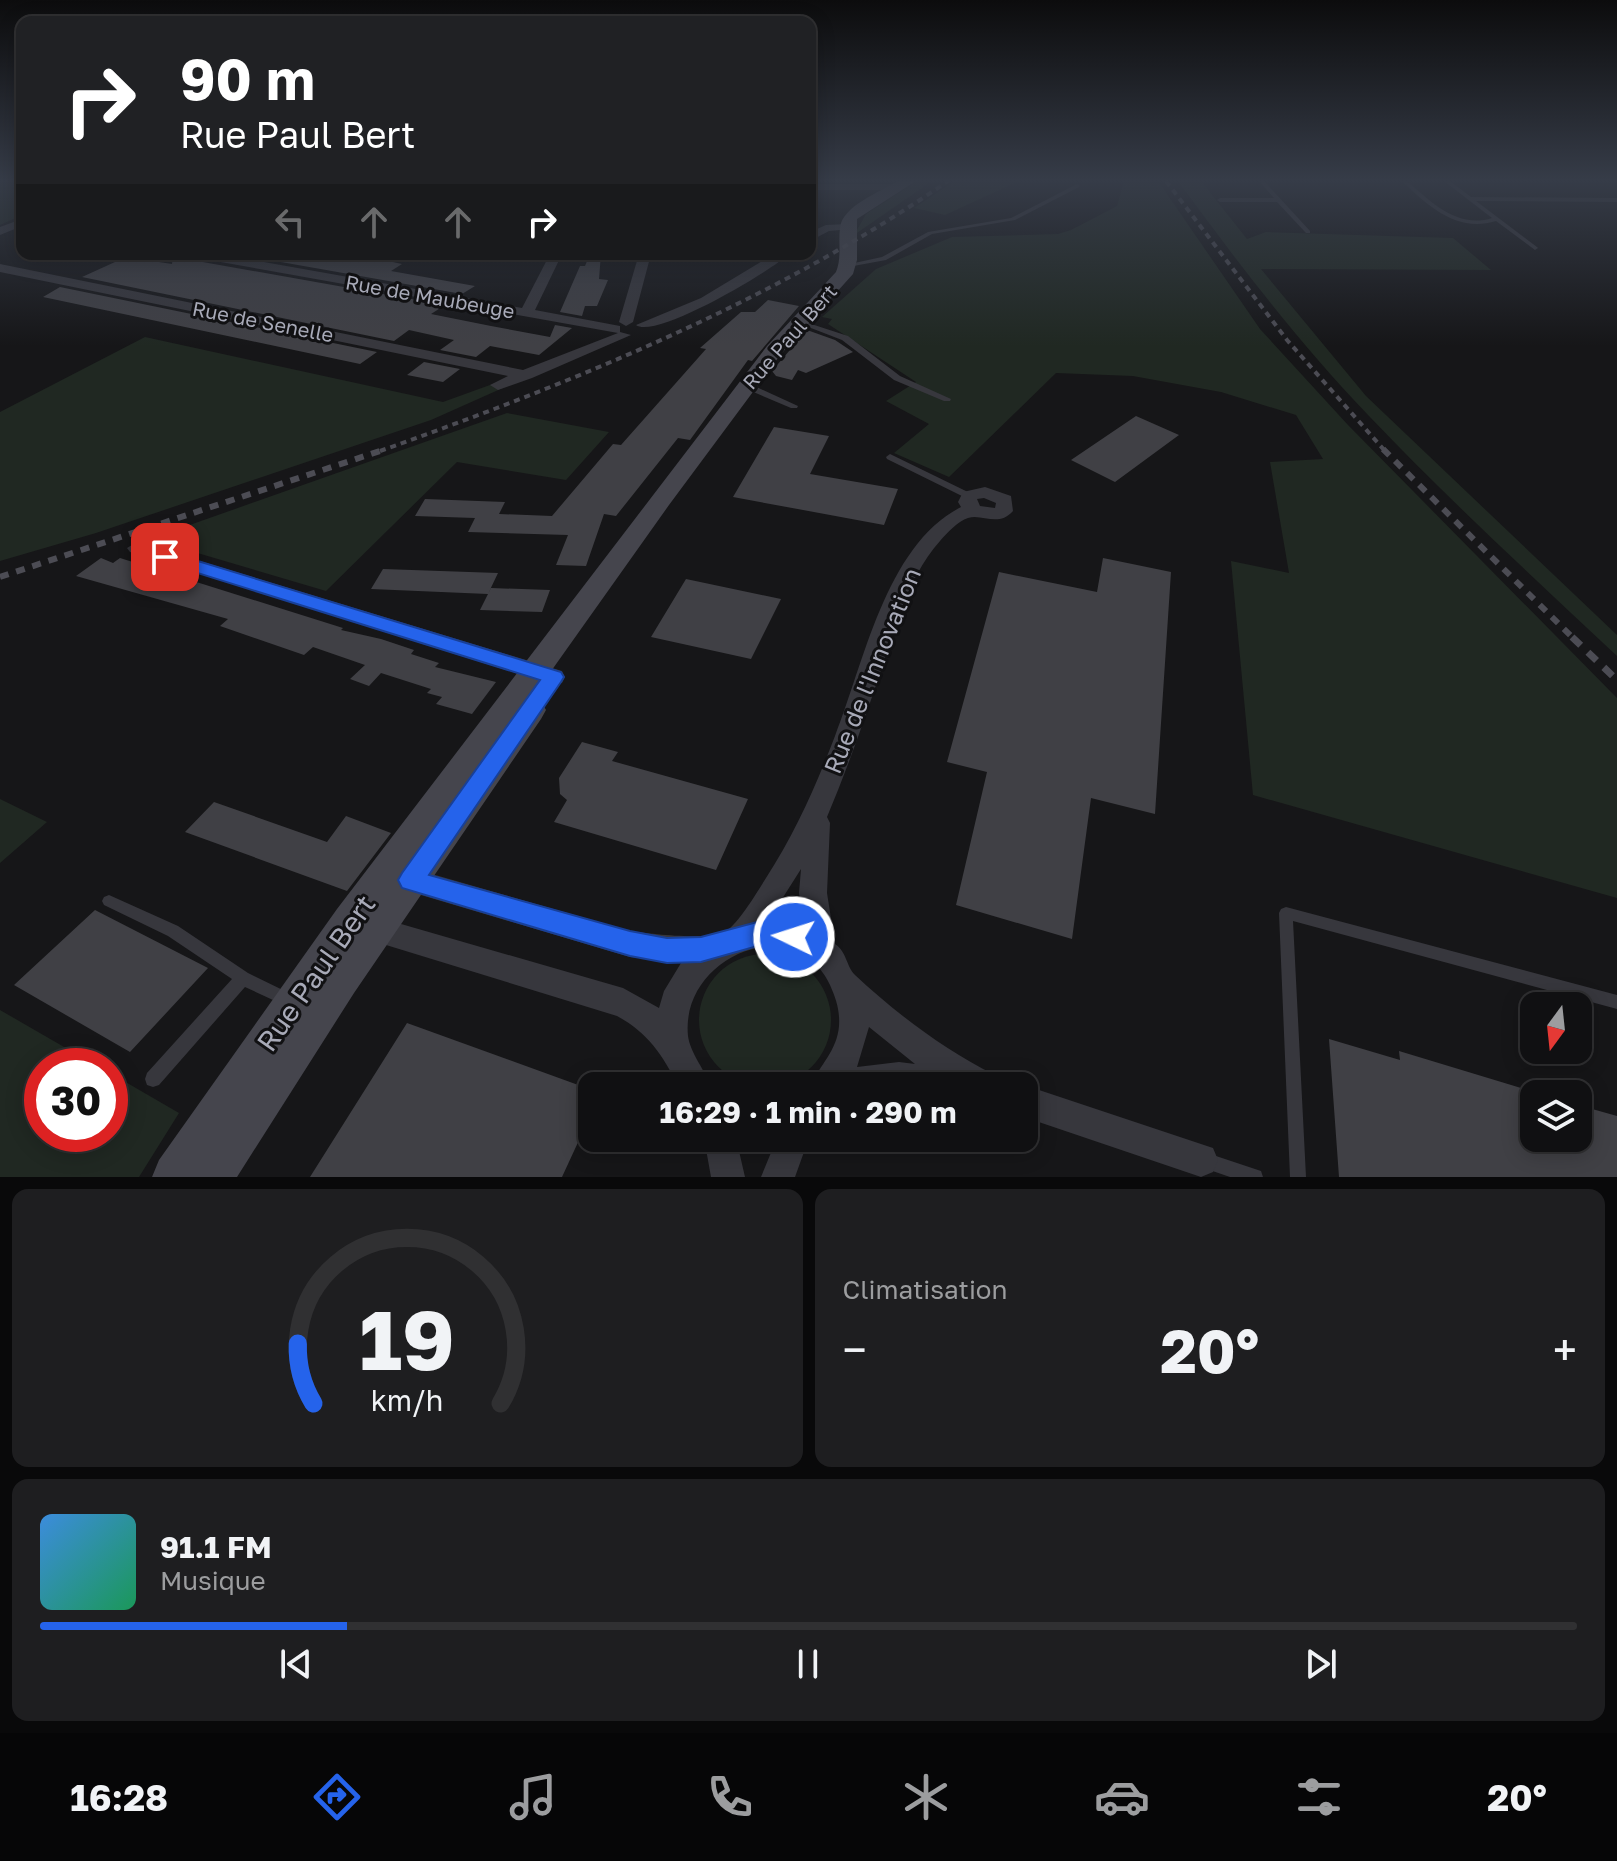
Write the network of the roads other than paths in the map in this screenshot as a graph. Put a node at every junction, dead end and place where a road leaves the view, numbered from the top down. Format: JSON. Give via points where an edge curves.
{"nodes":[{"id":1,"x":847,"y":236,"type":"edge"},
{"id":2,"x":925,"y":236,"type":"edge"},
{"id":3,"x":1519,"y":236,"type":"edge"},
{"id":4,"x":1535,"y":248,"type":"dead end"},
{"id":5,"x":231,"y":260,"type":"edge"},
{"id":6,"x":553,"y":260,"type":"edge"},
{"id":7,"x":643,"y":260,"type":"edge"},
{"id":8,"x":773,"y":260,"type":"edge"},
{"id":9,"x":848,"y":265,"type":"junction"},
{"id":10,"x":0,"y":268,"type":"edge"},
{"id":11,"x":526,"y":314,"type":"junction"},
{"id":12,"x":800,"y":322,"type":"junction"},
{"id":13,"x":622,"y":329,"type":"junction"},
{"id":14,"x":527,"y":375,"type":"junction"},
{"id":15,"x":498,"y":385,"type":"dead end"},
{"id":16,"x":747,"y":386,"type":"junction"},
{"id":17,"x":947,"y":399,"type":"dead end"},
{"id":18,"x":794,"y":406,"type":"dead end"},
{"id":19,"x":890,"y":457,"type":"dead end"},
{"id":20,"x":970,"y":503,"type":"joint"},
{"id":21,"x":137,"y":548,"type":"dead end"},
{"id":22,"x":545,"y":674,"type":"junction"},
{"id":23,"x":820,"y":808,"type":"junction"},
{"id":24,"x":398,"y":877,"type":"junction"},
{"id":25,"x":109,"y":901,"type":"dead end"},
{"id":26,"x":363,"y":925,"type":"junction"},
{"id":27,"x":728,"y":941,"type":"junction"},
{"id":28,"x":822,"y":952,"type":"junction"},
{"id":29,"x":243,"y":978,"type":"junction"},
{"id":30,"x":845,"y":982,"type":"junction"},
{"id":31,"x":1617,"y":1002,"type":"edge"},
{"id":32,"x":306,"y":1008,"type":"junction"},
{"id":33,"x":673,"y":1042,"type":"junction"},
{"id":34,"x":685,"y":1072,"type":"edge"},
{"id":35,"x":838,"y":1072,"type":"edge"},
{"id":36,"x":959,"y":1072,"type":"edge"},
{"id":37,"x":153,"y":1079,"type":"dead end"},
{"id":38,"x":1038,"y":1106,"type":"edge"},
{"id":39,"x":723,"y":1152,"type":"edge"},
{"id":40,"x":788,"y":1152,"type":"edge"},
{"id":41,"x":1201,"y":1160,"type":"joint"},
{"id":42,"x":176,"y":1177,"type":"edge"},
{"id":43,"x":210,"y":1177,"type":"edge"},
{"id":44,"x":728,"y":1177,"type":"edge"},
{"id":45,"x":778,"y":1177,"type":"edge"},
{"id":46,"x":1255,"y":1177,"type":"edge"},
{"id":47,"x":1298,"y":1177,"type":"edge"}],
"edges":[{"from":1,"to":9,"type":"street","name":"Rue Paul Bert"},
{"from":2,"to":9,"type":"lane","via":[[884,259]]},
{"from":3,"to":4,"type":"lane"},
{"from":5,"to":11,"type":"street","name":"Rue de Maubeuge"},
{"from":6,"to":11,"type":"street"},
{"from":7,"to":13,"type":"street"},
{"from":8,"to":13,"type":"street","via":[[706,301],[643,325],[639,332]]},
{"from":9,"to":12,"type":"street","name":"Rue Paul Bert"},
{"from":10,"to":14,"type":"street","name":"Rue de Senelle"},
{"from":11,"to":13,"type":"street","name":"Rue de Maubeuge"},
{"from":12,"to":16,"type":"street","name":"Rue Paul Bert"},
{"from":12,"to":17,"type":"lane","via":[[839,334],[897,378]]},
{"from":13,"to":14,"type":"street"},
{"from":14,"to":15,"type":"street"},
{"from":16,"to":18,"type":"lane"},
{"from":16,"to":22,"type":"street","name":"Rue Paul Bert","via":[[680,495]]},
{"from":19,"to":20,"type":"lane"},
{"from":20,"to":23,"type":"street","name":"Rue de l'Innovation","via":[[935,532],[902,586]]},
{"from":21,"to":22,"type":"street"},
{"from":22,"to":24,"type":"street","name":"Rue Paul Bert"},
{"from":23,"to":27,"type":"street","name":"Rue de l'Innovation","via":[[780,883]]},
{"from":23,"to":28,"type":"street","name":"Rue de l'Innovation","via":[[813,893]]},
{"from":24,"to":26,"type":"street","name":"Rue Paul Bert"},
{"from":24,"to":27,"type":"street","via":[[639,946],[687,951]]},
{"from":25,"to":29,"type":"lane","via":[[173,931]]},
{"from":26,"to":32,"type":"street","name":"Rue Paul Bert"},
{"from":26,"to":33,"type":"street","via":[[623,1003],[645,1015]]},
{"from":27,"to":28,"type":"street","via":[[783,934]]},
{"from":27,"to":33,"type":"street","name":"Rue de l'Innovation","via":[[699,961],[679,993],[672,1017]]},
{"from":28,"to":30,"type":"street"},
{"from":29,"to":32,"type":"lane"},
{"from":29,"to":37,"type":"lane"},
{"from":30,"to":35,"type":"street","via":[[853,1005],[851,1042]]},
{"from":30,"to":36,"type":"street","via":[[923,1052]]},
{"from":31,"to":47,"type":"lane","via":[[1286,913]]},
{"from":32,"to":42,"type":"street","name":"Rue Paul Bert"},
{"from":32,"to":43,"type":"street","name":"Rue Paul Bert"},
{"from":33,"to":34,"type":"street"},
{"from":38,"to":41,"type":"street"},
{"from":39,"to":44,"type":"street"},
{"from":40,"to":45,"type":"street"},
{"from":41,"to":46,"type":"lane"}]}
